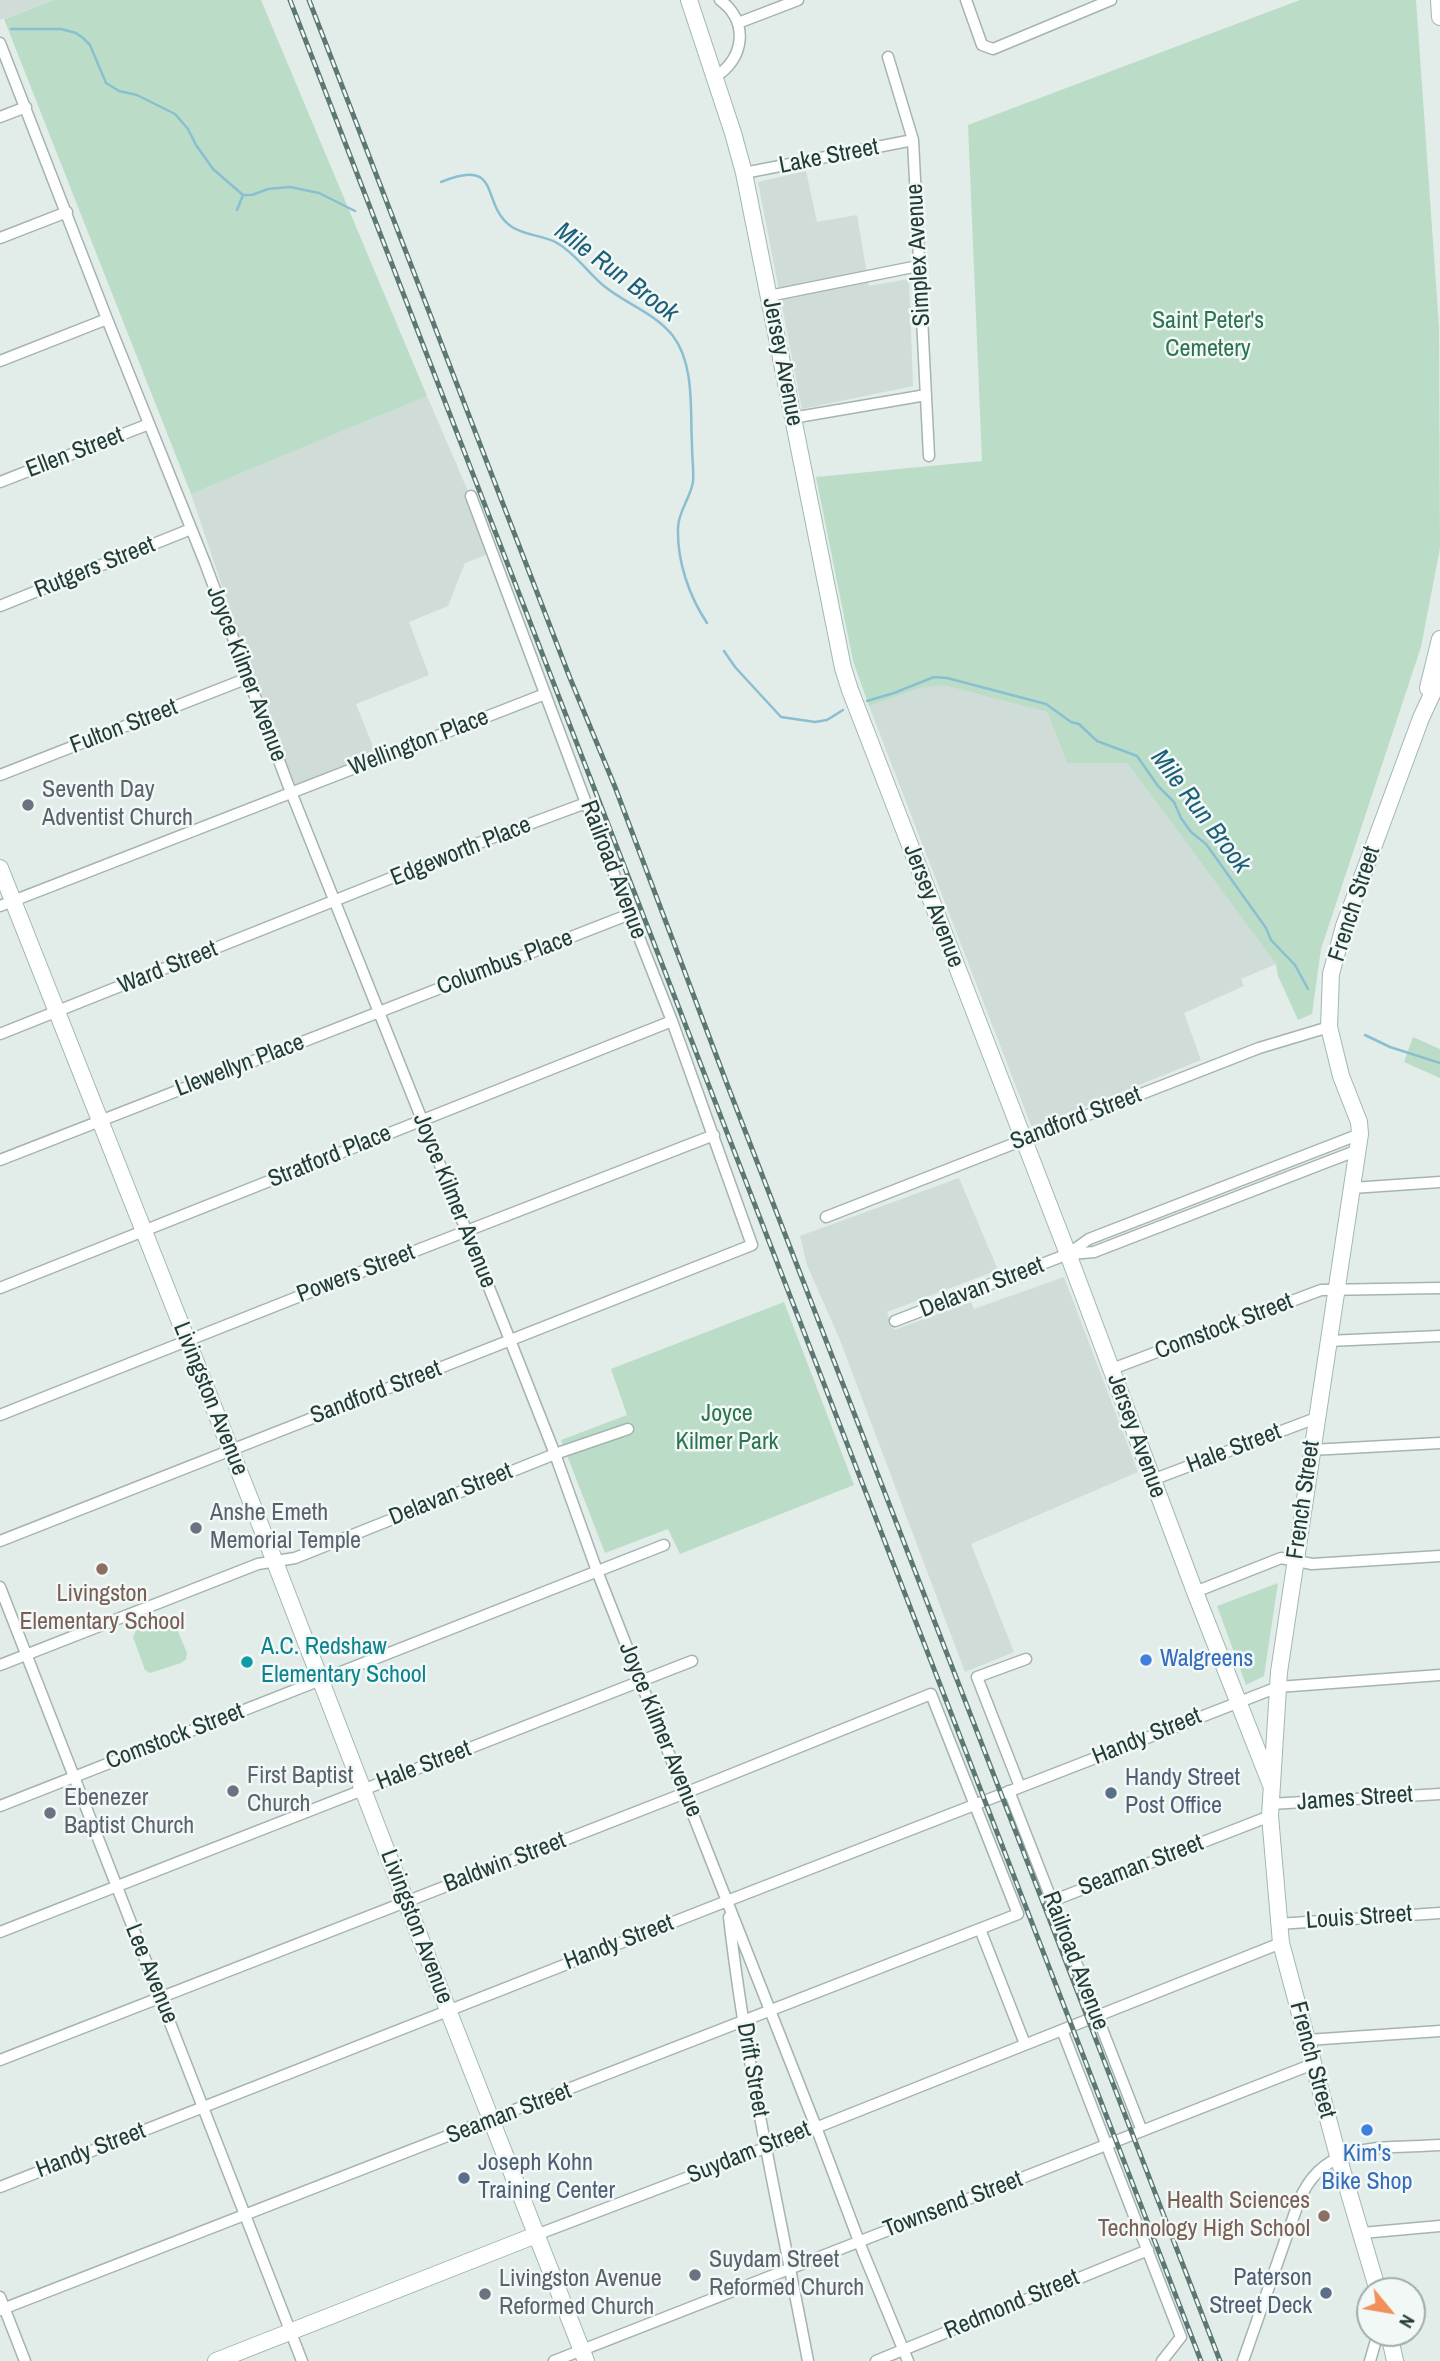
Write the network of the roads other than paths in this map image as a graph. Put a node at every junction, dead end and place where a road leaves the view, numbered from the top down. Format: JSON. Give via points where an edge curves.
{"nodes":[{"id":1,"x":689,"y":0,"type":"edge"},
{"id":2,"x":720,"y":0,"type":"edge"},
{"id":3,"x":798,"y":0,"type":"edge"},
{"id":4,"x":966,"y":0,"type":"edge"},
{"id":5,"x":1439,"y":0,"type":"edge"},
{"id":6,"x":1104,"y":1,"type":"edge"},
{"id":7,"x":1440,"y":14,"type":"edge"},
{"id":8,"x":738,"y":23,"type":"junction"},
{"id":9,"x":0,"y":43,"type":"edge"},
{"id":10,"x":888,"y":57,"type":"dead end"},
{"id":11,"x":715,"y":77,"type":"junction"},
{"id":12,"x":26,"y":107,"type":"junction"},
{"id":13,"x":0,"y":117,"type":"edge"},
{"id":14,"x":913,"y":140,"type":"junction"},
{"id":15,"x":744,"y":173,"type":"junction"},
{"id":16,"x":67,"y":212,"type":"junction"},
{"id":17,"x":0,"y":238,"type":"edge"},
{"id":18,"x":918,"y":266,"type":"junction"},
{"id":19,"x":769,"y":296,"type":"junction"},
{"id":20,"x":107,"y":319,"type":"junction"},
{"id":21,"x":0,"y":361,"type":"edge"},
{"id":22,"x":926,"y":395,"type":"junction"},
{"id":23,"x":793,"y":418,"type":"junction"},
{"id":24,"x":149,"y":424,"type":"junction"},
{"id":25,"x":929,"y":456,"type":"dead end"},
{"id":26,"x":0,"y":482,"type":"edge"},
{"id":27,"x":471,"y":496,"type":"dead end"},
{"id":28,"x":191,"y":529,"type":"junction"},
{"id":29,"x":0,"y":606,"type":"edge"},
{"id":30,"x":1440,"y":639,"type":"edge"},
{"id":31,"x":1440,"y":677,"type":"edge"},
{"id":32,"x":248,"y":678,"type":"junction"},
{"id":33,"x":545,"y":694,"type":"junction"},
{"id":34,"x":1421,"y":718,"type":"junction"},
{"id":35,"x":0,"y":775,"type":"edge"},
{"id":36,"x":292,"y":793,"type":"junction"},
{"id":37,"x":586,"y":803,"type":"junction"},
{"id":38,"x":0,"y":868,"type":"edge"},
{"id":39,"x":336,"y":902,"type":"junction"},
{"id":40,"x":7,"y":904,"type":"edge"},
{"id":41,"x":630,"y":914,"type":"junction"},
{"id":42,"x":57,"y":1012,"type":"junction"},
{"id":43,"x":379,"y":1012,"type":"junction"},
{"id":44,"x":672,"y":1021,"type":"junction"},
{"id":45,"x":1329,"y":1027,"type":"junction"},
{"id":46,"x":0,"y":1034,"type":"edge"},
{"id":47,"x":100,"y":1120,"type":"junction"},
{"id":48,"x":422,"y":1120,"type":"junction"},
{"id":49,"x":714,"y":1135,"type":"junction"},
{"id":50,"x":1023,"y":1139,"type":"junction"},
{"id":51,"x":1359,"y":1142,"type":"junction"},
{"id":52,"x":0,"y":1160,"type":"edge"},
{"id":53,"x":1440,"y":1182,"type":"edge"},
{"id":54,"x":1352,"y":1188,"type":"junction"},
{"id":55,"x":1198,"y":1196,"type":"junction"},
{"id":56,"x":1203,"y":1209,"type":"junction"},
{"id":57,"x":826,"y":1217,"type":"dead end"},
{"id":58,"x":144,"y":1231,"type":"junction"},
{"id":59,"x":466,"y":1232,"type":"junction"},
{"id":60,"x":752,"y":1245,"type":"joint"},
{"id":61,"x":1068,"y":1254,"type":"junction"},
{"id":62,"x":0,"y":1287,"type":"edge"},
{"id":63,"x":1440,"y":1288,"type":"edge"},
{"id":64,"x":1336,"y":1290,"type":"junction"},
{"id":65,"x":895,"y":1321,"type":"dead end"},
{"id":66,"x":1440,"y":1336,"type":"edge"},
{"id":67,"x":187,"y":1340,"type":"junction"},
{"id":68,"x":510,"y":1340,"type":"junction"},
{"id":69,"x":1328,"y":1341,"type":"junction"},
{"id":70,"x":1112,"y":1369,"type":"junction"},
{"id":71,"x":0,"y":1415,"type":"edge"},
{"id":72,"x":1316,"y":1418,"type":"junction"},
{"id":73,"x":628,"y":1429,"type":"dead end"},
{"id":74,"x":1440,"y":1443,"type":"edge"},
{"id":75,"x":230,"y":1450,"type":"junction"},
{"id":76,"x":1311,"y":1450,"type":"junction"},
{"id":77,"x":555,"y":1454,"type":"junction"},
{"id":78,"x":1152,"y":1480,"type":"junction"},
{"id":79,"x":0,"y":1541,"type":"edge"},
{"id":80,"x":663,"y":1545,"type":"dead end"},
{"id":81,"x":1440,"y":1556,"type":"edge"},
{"id":82,"x":1295,"y":1560,"type":"junction"},
{"id":83,"x":275,"y":1562,"type":"junction"},
{"id":84,"x":597,"y":1571,"type":"junction"},
{"id":85,"x":0,"y":1587,"type":"edge"},
{"id":86,"x":1195,"y":1592,"type":"junction"},
{"id":87,"x":26,"y":1653,"type":"junction"},
{"id":88,"x":1026,"y":1659,"type":"dead end"},
{"id":89,"x":692,"y":1661,"type":"dead end"},
{"id":90,"x":0,"y":1665,"type":"edge"},
{"id":91,"x":1440,"y":1675,"type":"edge"},
{"id":92,"x":321,"y":1681,"type":"junction"},
{"id":93,"x":640,"y":1681,"type":"junction"},
{"id":94,"x":1278,"y":1687,"type":"junction"},
{"id":95,"x":931,"y":1694,"type":"joint"},
{"id":96,"x":1239,"y":1701,"type":"junction"},
{"id":97,"x":75,"y":1776,"type":"junction"},
{"id":98,"x":1271,"y":1785,"type":"junction"},
{"id":99,"x":1015,"y":1789,"type":"junction"},
{"id":100,"x":363,"y":1790,"type":"junction"},
{"id":101,"x":684,"y":1793,"type":"junction"},
{"id":102,"x":1440,"y":1794,"type":"edge"},
{"id":103,"x":976,"y":1804,"type":"junction"},
{"id":104,"x":0,"y":1806,"type":"edge"},
{"id":105,"x":1270,"y":1810,"type":"junction"},
{"id":106,"x":116,"y":1887,"type":"junction"},
{"id":107,"x":727,"y":1900,"type":"junction"},
{"id":108,"x":406,"y":1901,"type":"junction"},
{"id":109,"x":1052,"y":1901,"type":"junction"},
{"id":110,"x":1440,"y":1913,"type":"edge"},
{"id":111,"x":1018,"y":1914,"type":"joint"},
{"id":112,"x":1278,"y":1924,"type":"junction"},
{"id":113,"x":980,"y":1929,"type":"junction"},
{"id":114,"x":0,"y":1932,"type":"edge"},
{"id":115,"x":1281,"y":1943,"type":"junction"},
{"id":116,"x":160,"y":1997,"type":"junction"},
{"id":117,"x":447,"y":2010,"type":"junction"},
{"id":118,"x":770,"y":2012,"type":"junction"},
{"id":119,"x":1097,"y":2016,"type":"junction"},
{"id":120,"x":743,"y":2022,"type":"junction"},
{"id":121,"x":1062,"y":2029,"type":"junction"},
{"id":122,"x":1440,"y":2031,"type":"edge"},
{"id":123,"x":1307,"y":2040,"type":"junction"},
{"id":124,"x":1024,"y":2044,"type":"junction"},
{"id":125,"x":0,"y":2060,"type":"edge"},
{"id":126,"x":1313,"y":2064,"type":"junction"},
{"id":127,"x":202,"y":2107,"type":"junction"},
{"id":128,"x":491,"y":2121,"type":"junction"},
{"id":129,"x":816,"y":2127,"type":"junction"},
{"id":130,"x":1142,"y":2131,"type":"junction"},
{"id":131,"x":1107,"y":2145,"type":"junction"},
{"id":132,"x":1440,"y":2145,"type":"edge"},
{"id":133,"x":765,"y":2148,"type":"junction"},
{"id":134,"x":1338,"y":2156,"type":"junction"},
{"id":135,"x":0,"y":2187,"type":"edge"},
{"id":136,"x":244,"y":2217,"type":"junction"},
{"id":137,"x":1440,"y":2226,"type":"edge"},
{"id":138,"x":1362,"y":2233,"type":"junction"},
{"id":139,"x":537,"y":2235,"type":"junction"},
{"id":140,"x":859,"y":2242,"type":"junction"},
{"id":141,"x":1148,"y":2250,"type":"junction"},
{"id":142,"x":790,"y":2267,"type":"junction"},
{"id":143,"x":1374,"y":2277,"type":"edge"},
{"id":144,"x":0,"y":2297,"type":"edge"},
{"id":145,"x":2,"y":2310,"type":"edge"},
{"id":146,"x":291,"y":2332,"type":"junction"},
{"id":147,"x":584,"y":2356,"type":"edge"},
{"id":148,"x":905,"y":2356,"type":"edge"},
{"id":149,"x":1163,"y":2360,"type":"edge"},
{"id":150,"x":25,"y":2361,"type":"edge"},
{"id":151,"x":216,"y":2361,"type":"edge"},
{"id":152,"x":302,"y":2361,"type":"edge"},
{"id":153,"x":554,"y":2361,"type":"edge"},
{"id":154,"x":808,"y":2361,"type":"edge"},
{"id":155,"x":876,"y":2361,"type":"edge"},
{"id":156,"x":1242,"y":2361,"type":"edge"}],
"edges":[{"from":1,"to":11,"type":"main road","name":"Jersey Avenue"},
{"from":2,"to":8,"type":"street"},
{"from":3,"to":8,"type":"street"},
{"from":4,"to":6,"type":"street","via":[[982,45],[993,49]]},
{"from":5,"to":7,"type":"main road"},
{"from":8,"to":11,"type":"street","via":[[736,57]]},
{"from":9,"to":12,"type":"street","name":"Joyce Kilmer Avenue"},
{"from":10,"to":14,"type":"street","name":"Simplex Avenue"},
{"from":11,"to":15,"type":"main road","name":"Jersey Avenue"},
{"from":12,"to":13,"type":"street"},
{"from":12,"to":16,"type":"street","name":"Joyce Kilmer Avenue"},
{"from":14,"to":15,"type":"street","name":"Lake Street"},
{"from":14,"to":18,"type":"street","name":"Simplex Avenue"},
{"from":15,"to":19,"type":"main road","name":"Jersey Avenue"},
{"from":16,"to":17,"type":"street"},
{"from":16,"to":20,"type":"street","name":"Joyce Kilmer Avenue"},
{"from":18,"to":19,"type":"street"},
{"from":18,"to":22,"type":"street","name":"Simplex Avenue"},
{"from":19,"to":23,"type":"main road","name":"Jersey Avenue"},
{"from":20,"to":21,"type":"street"},
{"from":20,"to":24,"type":"street","name":"Joyce Kilmer Avenue"},
{"from":22,"to":23,"type":"street"},
{"from":22,"to":25,"type":"street","name":"Simplex Avenue"},
{"from":23,"to":50,"type":"main road","name":"Jersey Avenue","via":[[850,690]]},
{"from":24,"to":26,"type":"street","name":"Ellen Street"},
{"from":24,"to":28,"type":"street","name":"Joyce Kilmer Avenue"},
{"from":27,"to":33,"type":"street","name":"Railroad Avenue"},
{"from":28,"to":29,"type":"street","name":"Rutgers Street"},
{"from":28,"to":32,"type":"street","name":"Joyce Kilmer Avenue"},
{"from":30,"to":34,"type":"main road","name":"French Street"},
{"from":31,"to":34,"type":"main road","name":"French Street"},
{"from":32,"to":35,"type":"street","name":"Fulton Street"},
{"from":32,"to":36,"type":"street","name":"Joyce Kilmer Avenue"},
{"from":33,"to":36,"type":"street","name":"Wellington Place"},
{"from":33,"to":37,"type":"street","name":"Railroad Avenue"},
{"from":34,"to":45,"type":"main road","name":"French Street","via":[[1343,926],[1331,974]]},
{"from":36,"to":39,"type":"street","name":"Joyce Kilmer Avenue"},
{"from":36,"to":40,"type":"street","name":"Wellington Place"},
{"from":37,"to":39,"type":"street","name":"Edgeworth Place"},
{"from":37,"to":41,"type":"street","name":"Railroad Avenue"},
{"from":38,"to":40,"type":"main road","name":"Livingston Avenue"},
{"from":39,"to":42,"type":"street","name":"Ward Street"},
{"from":39,"to":43,"type":"street","name":"Joyce Kilmer Avenue"},
{"from":40,"to":42,"type":"main road","name":"Livingston Avenue"},
{"from":41,"to":43,"type":"street","name":"Columbus Place"},
{"from":41,"to":44,"type":"street","name":"Railroad Avenue"},
{"from":42,"to":46,"type":"street","name":"Ward Street"},
{"from":42,"to":47,"type":"main road","name":"Livingston Avenue"},
{"from":43,"to":47,"type":"street","name":"Llewellyn Place"},
{"from":43,"to":48,"type":"street","name":"Joyce Kilmer Avenue"},
{"from":44,"to":48,"type":"street","name":"Stratford Place"},
{"from":44,"to":49,"type":"street","name":"Railroad Avenue"},
{"from":45,"to":50,"type":"street","name":"Sandford Street","via":[[1259,1048]]},
{"from":45,"to":51,"type":"main road","name":"French Street","via":[[1359,1122]]},
{"from":47,"to":52,"type":"street","name":"Llewellyn Place"},
{"from":47,"to":58,"type":"main road","name":"Livingston Avenue"},
{"from":48,"to":58,"type":"street","name":"Stratford Place"},
{"from":48,"to":59,"type":"street","name":"Joyce Kilmer Avenue"},
{"from":49,"to":59,"type":"street","name":"Powers Street"},
{"from":49,"to":60,"type":"street","name":"Railroad Avenue"},
{"from":50,"to":57,"type":"street","name":"Sandford Street"},
{"from":50,"to":61,"type":"main road","name":"Jersey Avenue"},
{"from":51,"to":54,"type":"main road","name":"French Street"},
{"from":51,"to":55,"type":"street","name":"Delavan Street"},
{"from":51,"to":56,"type":"street","name":"Delavan Street"},
{"from":53,"to":54,"type":"street"},
{"from":54,"to":64,"type":"main road","name":"French Street"},
{"from":55,"to":56,"type":"street"},
{"from":55,"to":61,"type":"street","name":"Delavan Street","via":[[1089,1239]]},
{"from":56,"to":61,"type":"street","name":"Delavan Street","via":[[1094,1252]]},
{"from":58,"to":62,"type":"street","name":"Stratford Place"},
{"from":58,"to":67,"type":"main road","name":"Livingston Avenue"},
{"from":59,"to":67,"type":"street","name":"Powers Street"},
{"from":59,"to":68,"type":"street","name":"Joyce Kilmer Avenue"},
{"from":60,"to":68,"type":"street","name":"Sandford Street"},
{"from":61,"to":65,"type":"street","name":"Delavan Street"},
{"from":61,"to":70,"type":"main road","name":"Jersey Avenue"},
{"from":63,"to":64,"type":"street","name":"Comstock Street"},
{"from":64,"to":69,"type":"main road","name":"French Street"},
{"from":64,"to":70,"type":"street","name":"Comstock Street","via":[[1321,1290]]},
{"from":66,"to":69,"type":"street"},
{"from":67,"to":71,"type":"street","name":"Powers Street"},
{"from":67,"to":75,"type":"main road","name":"Livingston Avenue"},
{"from":68,"to":75,"type":"street","name":"Sandford Street"},
{"from":68,"to":77,"type":"street","name":"Joyce Kilmer Avenue"},
{"from":69,"to":72,"type":"main road","name":"French Street"},
{"from":70,"to":78,"type":"main road","name":"Jersey Avenue"},
{"from":72,"to":76,"type":"main road","name":"French Street"},
{"from":72,"to":78,"type":"street","name":"Hale Street"},
{"from":73,"to":77,"type":"street","name":"Delavan Street"},
{"from":74,"to":76,"type":"street"},
{"from":75,"to":79,"type":"street","name":"Sandford Street"},
{"from":75,"to":83,"type":"main road","name":"Livingston Avenue"},
{"from":76,"to":82,"type":"main road","name":"French Street"},
{"from":77,"to":83,"type":"street","name":"Delavan Street"},
{"from":77,"to":84,"type":"street","name":"Joyce Kilmer Avenue"},
{"from":78,"to":86,"type":"main road","name":"Jersey Avenue"},
{"from":80,"to":84,"type":"street","name":"Comstock Street"},
{"from":81,"to":82,"type":"street","via":[[1312,1564]]},
{"from":82,"to":86,"type":"street","via":[[1281,1558]]},
{"from":82,"to":94,"type":"main road","name":"French Street"},
{"from":83,"to":87,"type":"street","name":"Delavan Street","via":[[258,1564]]},
{"from":83,"to":92,"type":"main road","name":"Livingston Avenue"},
{"from":84,"to":92,"type":"street","name":"Comstock Street"},
{"from":84,"to":93,"type":"street","name":"Joyce Kilmer Avenue"},
{"from":85,"to":87,"type":"street","name":"Lee Avenue"},
{"from":86,"to":96,"type":"main road","name":"Jersey Avenue"},
{"from":87,"to":90,"type":"street","name":"Delavan Street"},
{"from":87,"to":97,"type":"street","name":"Lee Avenue"},
{"from":88,"to":99,"type":"street","name":"Railroad Avenue","via":[[977,1677]]},
{"from":89,"to":93,"type":"street","name":"Hale Street"},
{"from":91,"to":94,"type":"street","name":"Handy Street"},
{"from":92,"to":97,"type":"street","name":"Comstock Street"},
{"from":92,"to":100,"type":"main road","name":"Livingston Avenue"},
{"from":93,"to":100,"type":"street","name":"Hale Street"},
{"from":93,"to":101,"type":"street","name":"Joyce Kilmer Avenue"},
{"from":94,"to":96,"type":"street","name":"Handy Street"},
{"from":94,"to":98,"type":"main road","name":"French Street"},
{"from":95,"to":101,"type":"street","name":"Baldwin Street"},
{"from":95,"to":103,"type":"street","name":"Railroad Avenue"},
{"from":96,"to":98,"type":"main road","name":"Jersey Avenue"},
{"from":96,"to":99,"type":"street","name":"Handy Street"},
{"from":97,"to":104,"type":"street","name":"Comstock Street"},
{"from":97,"to":106,"type":"street","name":"Lee Avenue"},
{"from":98,"to":105,"type":"main road","name":"French Street"},
{"from":99,"to":103,"type":"street","name":"Handy Street"},
{"from":99,"to":109,"type":"street","name":"Railroad Avenue"},
{"from":100,"to":106,"type":"street","name":"Hale Street"},
{"from":100,"to":108,"type":"main road","name":"Livingston Avenue"},
{"from":101,"to":107,"type":"street","name":"Joyce Kilmer Avenue"},
{"from":101,"to":108,"type":"street","name":"Baldwin Street"},
{"from":102,"to":105,"type":"street","name":"James Street"},
{"from":103,"to":107,"type":"street","name":"Handy Street"},
{"from":103,"to":111,"type":"street","name":"Railroad Avenue"},
{"from":105,"to":109,"type":"street","name":"Seaman Street"},
{"from":105,"to":112,"type":"main road","name":"French Street"},
{"from":106,"to":114,"type":"street","name":"Hale Street"},
{"from":106,"to":116,"type":"street","name":"Lee Avenue"},
{"from":107,"to":117,"type":"street","name":"Handy Street"},
{"from":107,"to":118,"type":"street","name":"Joyce Kilmer Avenue"},
{"from":107,"to":120,"type":"street","name":"Drift Street"},
{"from":108,"to":116,"type":"street","name":"Baldwin Street"},
{"from":108,"to":117,"type":"main road","name":"Livingston Avenue"},
{"from":109,"to":119,"type":"street","name":"Railroad Avenue"},
{"from":110,"to":112,"type":"street","name":"Louis Street"},
{"from":111,"to":113,"type":"street","name":"Seaman Street"},
{"from":112,"to":115,"type":"main road","name":"French Street"},
{"from":113,"to":118,"type":"street","name":"Seaman Street"},
{"from":113,"to":124,"type":"street"},
{"from":115,"to":119,"type":"street","name":"Suydam Street"},
{"from":115,"to":123,"type":"main road","name":"French Street"},
{"from":116,"to":125,"type":"street","name":"Baldwin Street"},
{"from":116,"to":127,"type":"street","name":"Lee Avenue"},
{"from":117,"to":127,"type":"street","name":"Handy Street"},
{"from":117,"to":128,"type":"main road","name":"Livingston Avenue"},
{"from":118,"to":120,"type":"street","name":"Seaman Street"},
{"from":118,"to":129,"type":"street","name":"Joyce Kilmer Avenue"},
{"from":119,"to":121,"type":"street","name":"Suydam Street"},
{"from":119,"to":130,"type":"street","name":"Railroad Avenue"},
{"from":120,"to":128,"type":"street","name":"Seaman Street"},
{"from":120,"to":133,"type":"street","name":"Drift Street"},
{"from":121,"to":124,"type":"street","name":"Suydam Street"},
{"from":121,"to":131,"type":"street","name":"Railroad Avenue"},
{"from":122,"to":123,"type":"street"},
{"from":123,"to":126,"type":"main road","name":"French Street"},
{"from":124,"to":129,"type":"street","name":"Suydam Street"},
{"from":126,"to":130,"type":"street","name":"Townsend Street"},
{"from":126,"to":134,"type":"main road","name":"French Street"},
{"from":127,"to":135,"type":"street","name":"Handy Street"},
{"from":127,"to":136,"type":"street","name":"Lee Avenue"},
{"from":128,"to":136,"type":"street","name":"Seaman Street"},
{"from":128,"to":139,"type":"main road","name":"Livingston Avenue"},
{"from":129,"to":133,"type":"street","name":"Suydam Street"},
{"from":129,"to":140,"type":"street","name":"Joyce Kilmer Avenue"},
{"from":130,"to":131,"type":"street","name":"Townsend Street"},
{"from":131,"to":140,"type":"street","name":"Townsend Street"},
{"from":131,"to":141,"type":"street","name":"Railroad Avenue"},
{"from":132,"to":134,"type":"street"},
{"from":133,"to":139,"type":"street","name":"Suydam Street"},
{"from":133,"to":142,"type":"street","name":"Drift Street"},
{"from":134,"to":138,"type":"main road","name":"French Street"},
{"from":134,"to":156,"type":"street","via":[[1321,2167],[1303,2191]]},
{"from":136,"to":145,"type":"street","name":"Seaman Street"},
{"from":136,"to":146,"type":"street","name":"Lee Avenue"},
{"from":137,"to":138,"type":"street"},
{"from":138,"to":143,"type":"main road","name":"French Street"},
{"from":139,"to":146,"type":"main road","name":"Suydam Street"},
{"from":139,"to":147,"type":"main road","name":"Livingston Avenue"},
{"from":140,"to":142,"type":"street","name":"Townsend Street"},
{"from":140,"to":148,"type":"street","name":"Joyce Kilmer Avenue"},
{"from":141,"to":148,"type":"street","name":"Redmond Street"},
{"from":141,"to":149,"type":"street","name":"Railroad Avenue","via":[[1181,2337]]},
{"from":142,"to":147,"type":"street","name":"Townsend Street"},
{"from":142,"to":154,"type":"street","name":"Drift Street"},
{"from":144,"to":145,"type":"street"},
{"from":145,"to":150,"type":"street"},
{"from":146,"to":151,"type":"main road","name":"Suydam Street"},
{"from":146,"to":152,"type":"street","name":"Lee Avenue"},
{"from":147,"to":153,"type":"street","name":"Townsend Street"},
{"from":148,"to":155,"type":"street","name":"Redmond Street"}]}
